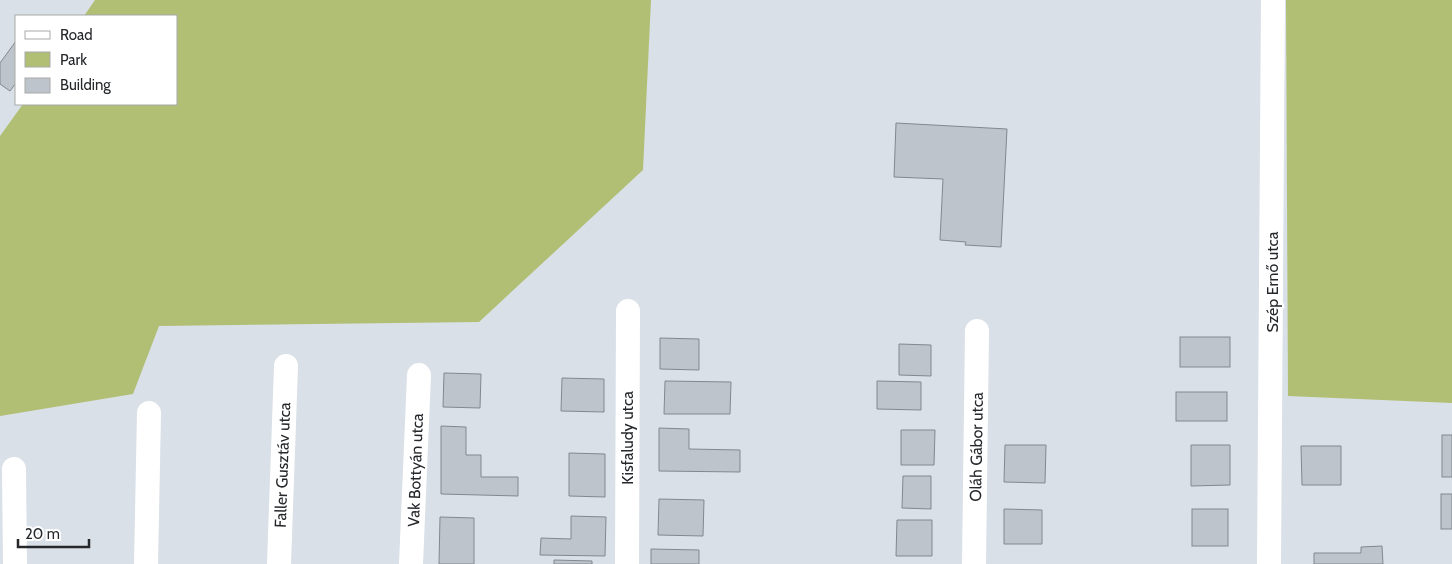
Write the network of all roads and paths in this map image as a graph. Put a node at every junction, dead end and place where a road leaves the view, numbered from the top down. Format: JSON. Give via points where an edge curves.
{"nodes":[{"id":1,"x":1273,"y":0,"type":"edge"},
{"id":2,"x":628,"y":311,"type":"dead end"},
{"id":3,"x":977,"y":331,"type":"dead end"},
{"id":4,"x":286,"y":366,"type":"dead end"},
{"id":5,"x":419,"y":375,"type":"dead end"},
{"id":6,"x":149,"y":414,"type":"dead end"},
{"id":7,"x":14,"y":468,"type":"dead end"},
{"id":8,"x":15,"y":564,"type":"edge"},
{"id":9,"x":146,"y":564,"type":"edge"},
{"id":10,"x":279,"y":564,"type":"edge"},
{"id":11,"x":411,"y":564,"type":"edge"},
{"id":12,"x":627,"y":564,"type":"edge"},
{"id":13,"x":974,"y":564,"type":"edge"},
{"id":14,"x":1269,"y":564,"type":"edge"}],
"edges":[{"from":1,"to":14,"type":"street","name":"Szép Ernő utca"},
{"from":2,"to":12,"type":"street","name":"Kisfaludy utca"},
{"from":3,"to":13,"type":"street","name":"Oláh Gábor utca"},
{"from":4,"to":10,"type":"street","name":"Faller Gusztáv utca"},
{"from":5,"to":11,"type":"street","name":"Vak Bottyán utca"},
{"from":6,"to":9,"type":"street"},
{"from":7,"to":8,"type":"street"}]}
